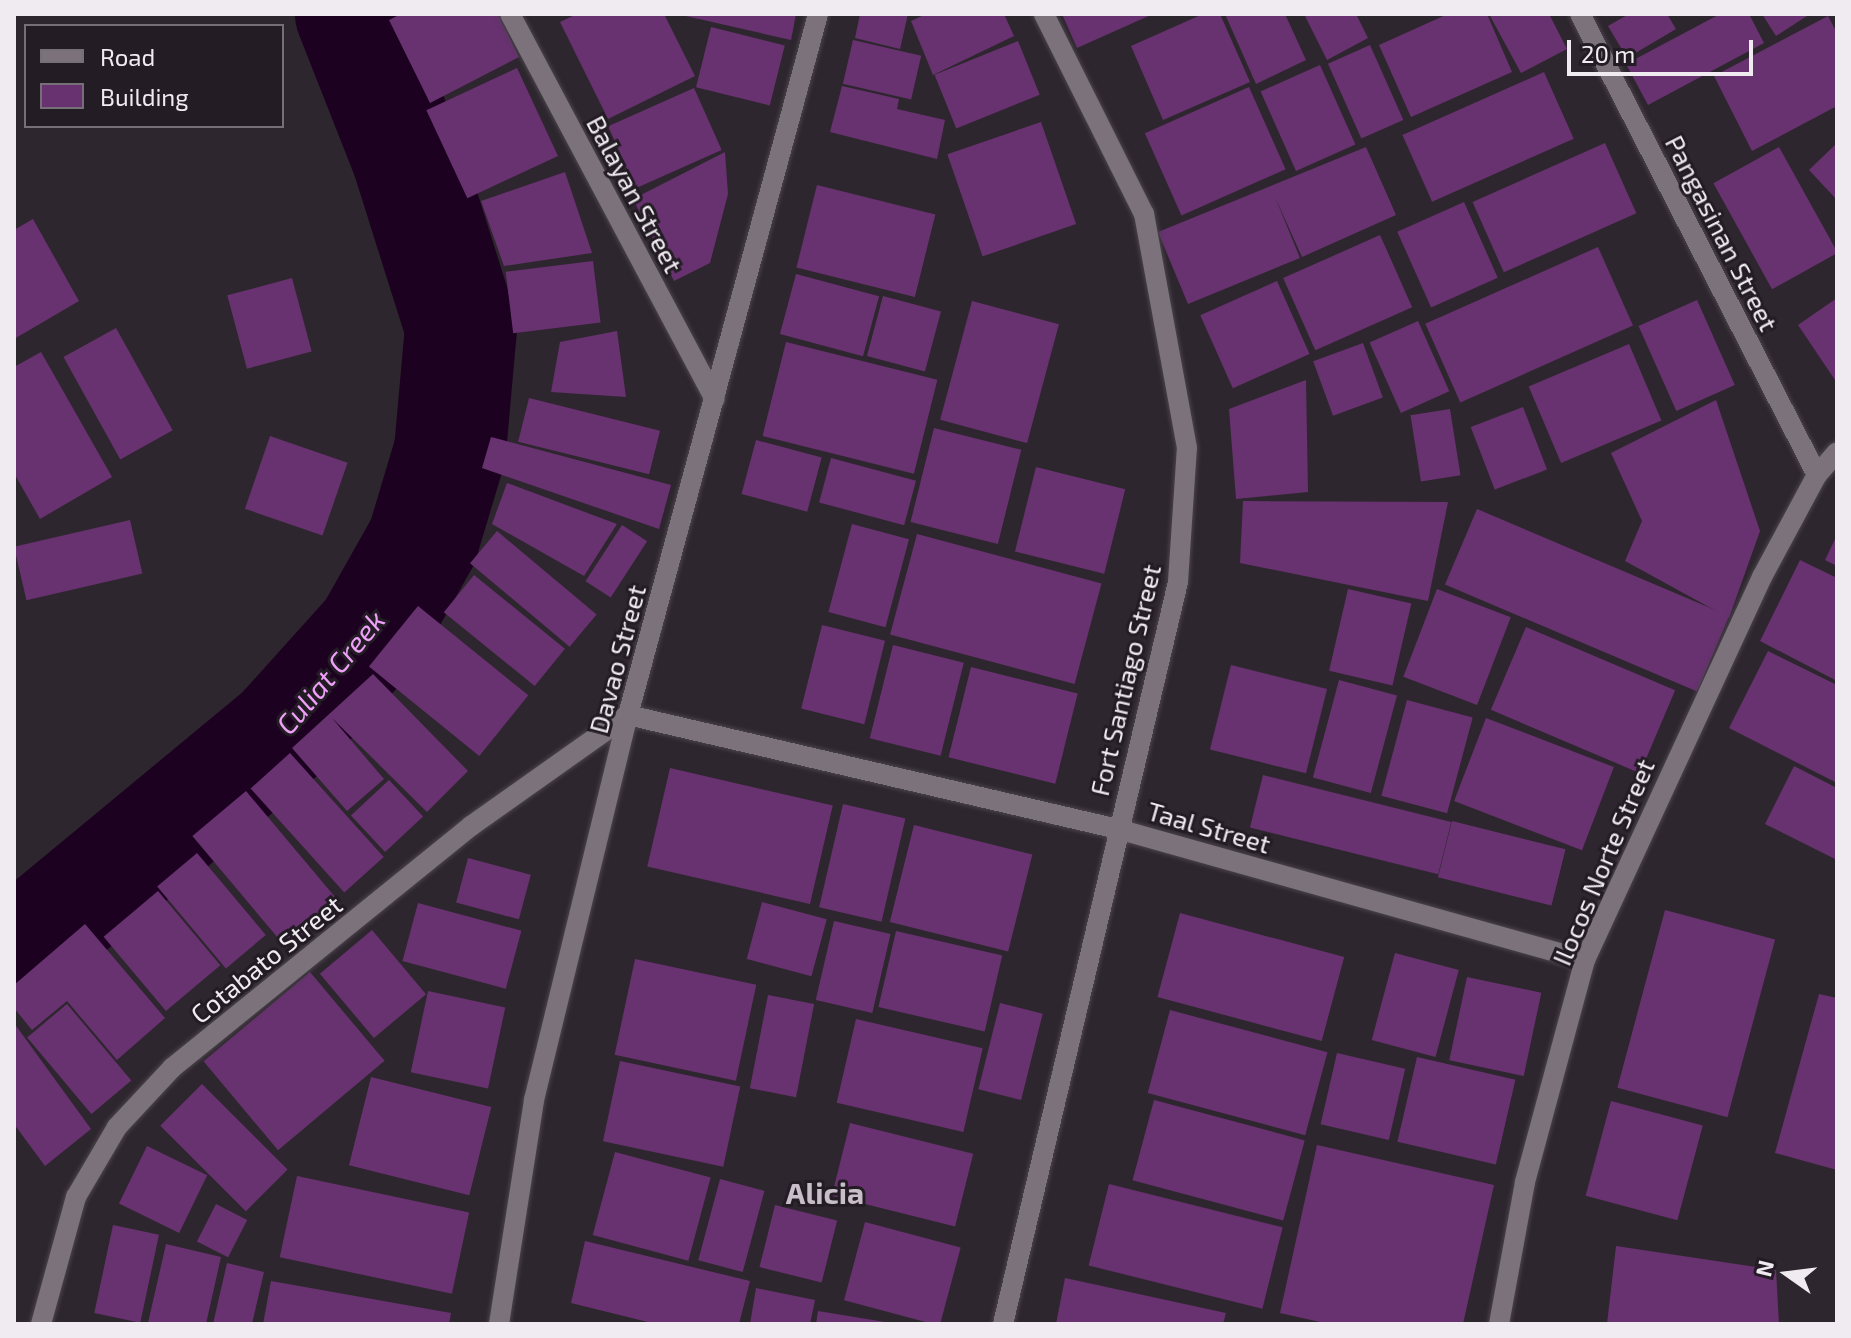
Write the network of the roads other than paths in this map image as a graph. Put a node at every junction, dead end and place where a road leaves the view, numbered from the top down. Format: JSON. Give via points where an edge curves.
{"nodes":[{"id":1,"x":510,"y":14,"type":"edge"},
{"id":2,"x":818,"y":14,"type":"edge"},
{"id":3,"x":1044,"y":14,"type":"edge"},
{"id":4,"x":1580,"y":14,"type":"edge"},
{"id":5,"x":715,"y":399,"type":"junction"},
{"id":6,"x":1837,"y":452,"type":"edge"},
{"id":7,"x":1817,"y":475,"type":"junction"},
{"id":8,"x":628,"y":715,"type":"junction"},
{"id":9,"x":1118,"y":829,"type":"junction"},
{"id":10,"x":1585,"y":960,"type":"junction"},
{"id":11,"x":41,"y":1324,"type":"edge"},
{"id":12,"x":499,"y":1324,"type":"edge"},
{"id":13,"x":1003,"y":1324,"type":"edge"},
{"id":14,"x":1499,"y":1324,"type":"edge"}],
"edges":[{"from":1,"to":5,"type":"street","name":"Balayan Street"},
{"from":2,"to":5,"type":"street","name":"Davao Street"},
{"from":3,"to":9,"type":"street","name":"Fort Santiago Street","via":[[1144,214],[1187,448],[1178,582]]},
{"from":4,"to":7,"type":"street","name":"Pangasinan Street"},
{"from":5,"to":8,"type":"street","name":"Davao Street"},
{"from":6,"to":7,"type":"street","name":"Ilocos Norte Street"},
{"from":7,"to":10,"type":"street","name":"Ilocos Norte Street","via":[[1654,802]]},
{"from":8,"to":9,"type":"street","name":"Taal Street"},
{"from":8,"to":11,"type":"street","name":"Cotabato Street","via":[[471,826],[172,1068],[117,1127],[76,1197]]},
{"from":8,"to":12,"type":"street","name":"Davao Street","via":[[534,1100]]},
{"from":9,"to":10,"type":"street","name":"Taal Street"},
{"from":9,"to":13,"type":"street","name":"Fort Santiago Street"},
{"from":10,"to":14,"type":"street","name":"Ilocos Norte Street","via":[[1525,1182]]}]}
